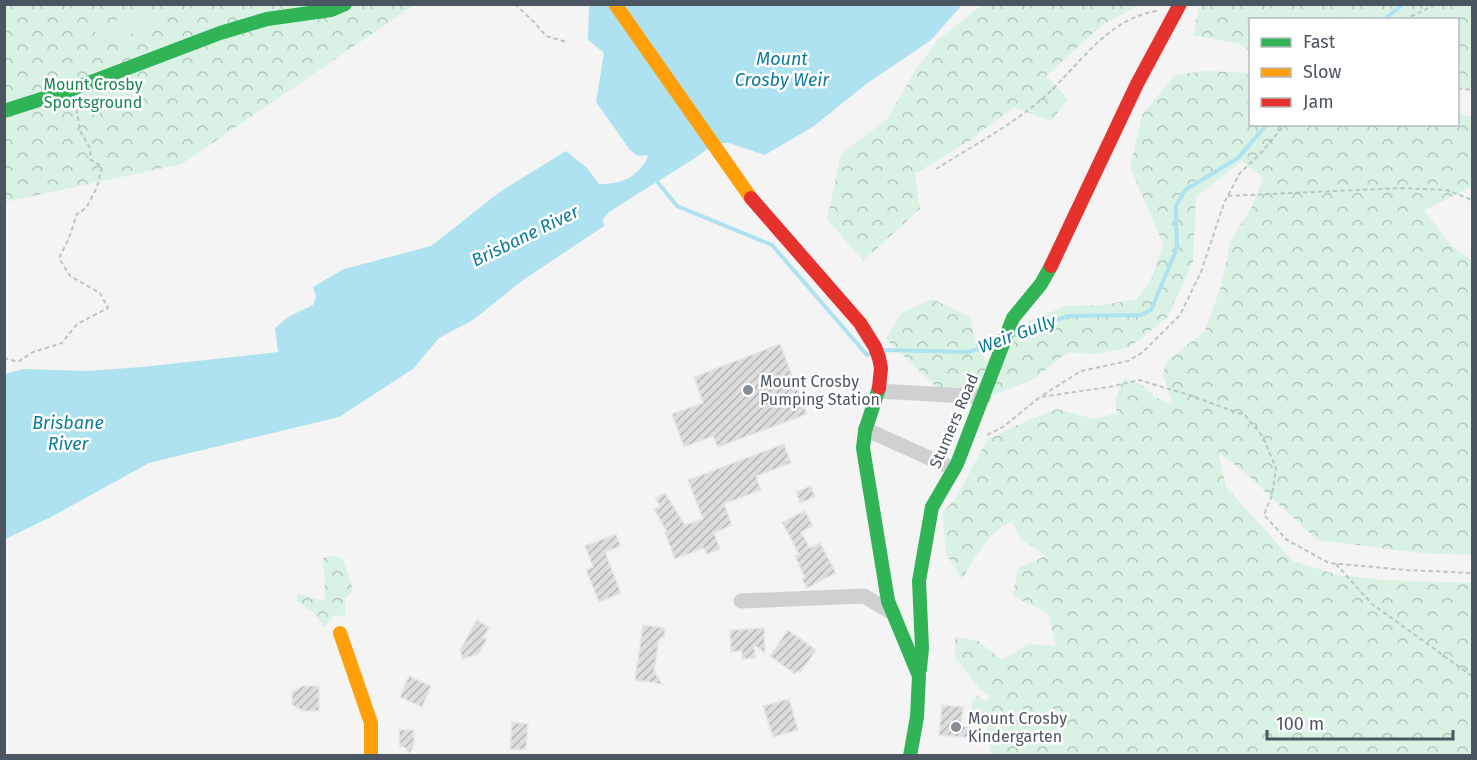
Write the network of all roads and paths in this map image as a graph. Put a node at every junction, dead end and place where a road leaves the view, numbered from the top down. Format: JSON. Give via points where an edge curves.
{"nodes":[{"id":1,"x":345,"y":4,"type":"edge"},
{"id":2,"x":515,"y":4,"type":"edge"},
{"id":3,"x":615,"y":4,"type":"edge"},
{"id":4,"x":1180,"y":4,"type":"edge"},
{"id":5,"x":1437,"y":4,"type":"edge"},
{"id":6,"x":1173,"y":18,"type":"junction"},
{"id":7,"x":1408,"y":18,"type":"edge"},
{"id":8,"x":567,"y":42,"type":"dead end"},
{"id":9,"x":70,"y":90,"type":"junction"},
{"id":10,"x":4,"y":111,"type":"edge"},
{"id":11,"x":1283,"y":126,"type":"edge"},
{"id":12,"x":936,"y":170,"type":"dead end"},
{"id":13,"x":1228,"y":196,"type":"junction"},
{"id":14,"x":1473,"y":200,"type":"edge"},
{"id":15,"x":4,"y":358,"type":"edge"},
{"id":16,"x":878,"y":391,"type":"junction"},
{"id":17,"x":984,"y":397,"type":"junction"},
{"id":18,"x":1040,"y":397,"type":"junction"},
{"id":19,"x":865,"y":429,"type":"junction"},
{"id":20,"x":969,"y":433,"type":"junction"},
{"id":21,"x":954,"y":469,"type":"junction"},
{"id":22,"x":1336,"y":563,"type":"junction"},
{"id":23,"x":1473,"y":573,"type":"edge"},
{"id":24,"x":741,"y":601,"type":"dead end"},
{"id":25,"x":893,"y":613,"type":"junction"},
{"id":26,"x":340,"y":633,"type":"dead end"},
{"id":27,"x":919,"y":676,"type":"junction"},
{"id":28,"x":1473,"y":676,"type":"edge"},
{"id":29,"x":371,"y":756,"type":"edge"},
{"id":30,"x":910,"y":756,"type":"edge"}],
"edges":[{"from":1,"to":9,"type":"street","via":[[331,10],[267,19],[220,33]]},
{"from":2,"to":8,"type":"path","via":[[546,36]]},
{"from":3,"to":16,"type":"street","name":"Stumers Road","via":[[756,206],[874,344],[880,359]]},
{"from":4,"to":6,"type":"street","name":"Stumers Road"},
{"from":5,"to":7,"type":"path"},
{"from":6,"to":12,"type":"path","via":[[1158,11],[1119,25],[1035,105]]},
{"from":6,"to":17,"type":"street","name":"Stumers Road","via":[[1137,84],[1062,245],[1041,284],[1013,318]]},
{"from":9,"to":10,"type":"street"},
{"from":9,"to":15,"type":"path","via":[[91,160],[102,167],[92,200],[76,214],[59,258],[70,276],[100,293],[108,308],[77,324],[62,343],[33,352],[18,362]]},
{"from":11,"to":13,"type":"path","via":[[1240,173]]},
{"from":13,"to":14,"type":"path","via":[[1400,188],[1447,190]]},
{"from":13,"to":18,"type":"path","via":[[1201,272],[1180,315],[1143,352],[1128,361],[1081,371]]},
{"from":16,"to":17,"type":"street"},
{"from":16,"to":19,"type":"street","name":"Stumers Road"},
{"from":17,"to":20,"type":"street","name":"Stumers Road"},
{"from":18,"to":20,"type":"path","via":[[989,435]]},
{"from":18,"to":22,"type":"path","via":[[1139,380],[1246,416],[1263,437],[1276,468],[1264,514],[1287,540]]},
{"from":19,"to":21,"type":"street"},
{"from":19,"to":25,"type":"street","name":"Stumers Road","via":[[863,448]]},
{"from":20,"to":21,"type":"street","name":"Stumers Road"},
{"from":21,"to":27,"type":"street","name":"Stumers Road","via":[[932,507],[919,581]]},
{"from":22,"to":23,"type":"path"},
{"from":22,"to":28,"type":"path","via":[[1372,604]]},
{"from":24,"to":25,"type":"street","via":[[864,596]]},
{"from":25,"to":27,"type":"street","name":"Stumers Road"},
{"from":26,"to":29,"type":"street","via":[[371,723]]},
{"from":27,"to":30,"type":"street","name":"Stumers Road"}]}
